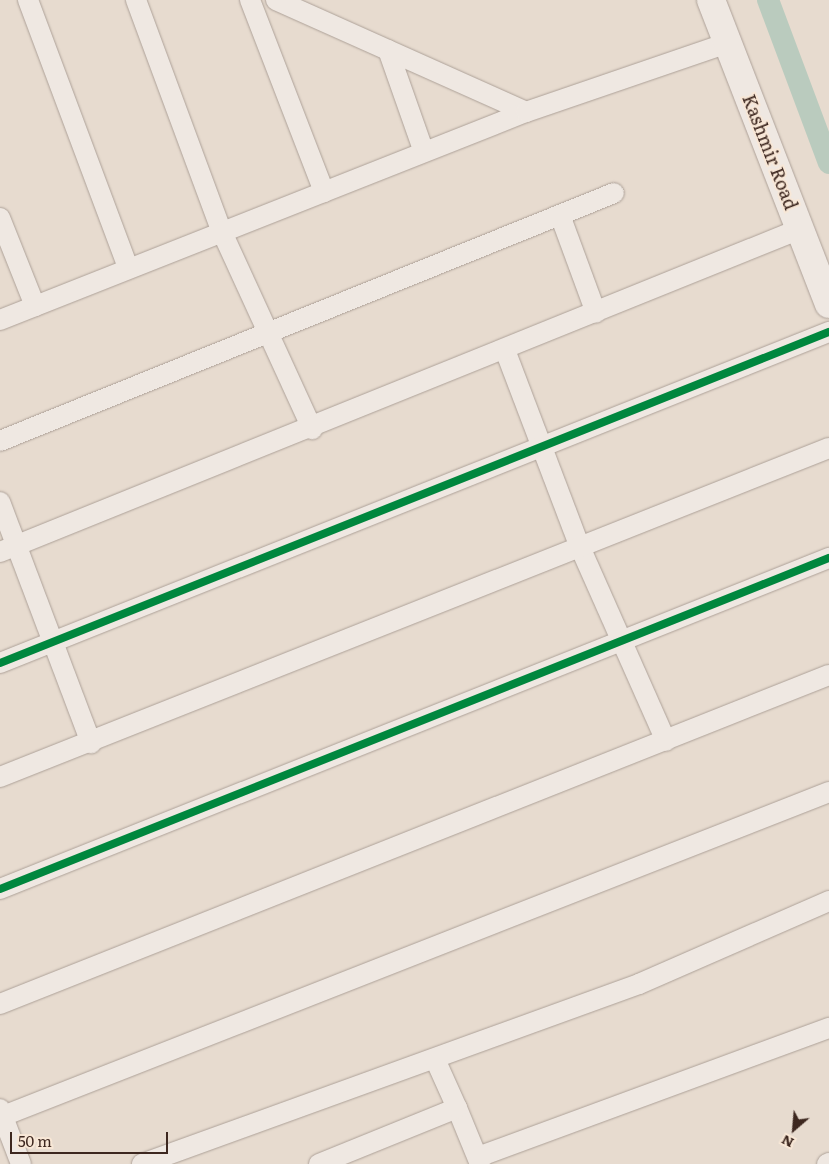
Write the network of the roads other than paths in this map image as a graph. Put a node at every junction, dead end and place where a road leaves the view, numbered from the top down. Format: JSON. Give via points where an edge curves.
{"nodes":[{"id":1,"x":28,"y":0,"type":"edge"},
{"id":2,"x":136,"y":0,"type":"edge"},
{"id":3,"x":250,"y":0,"type":"edge"},
{"id":4,"x":276,"y":0,"type":"edge"},
{"id":5,"x":711,"y":0,"type":"edge"},
{"id":6,"x":728,"y":43,"type":"junction"},
{"id":7,"x":388,"y":50,"type":"junction"},
{"id":8,"x":526,"y":112,"type":"junction"},
{"id":9,"x":424,"y":152,"type":"junction"},
{"id":10,"x":324,"y":192,"type":"junction"},
{"id":11,"x":614,"y":193,"type":"dead end"},
{"id":12,"x":560,"y":215,"type":"junction"},
{"id":13,"x":0,"y":218,"type":"edge"},
{"id":14,"x":800,"y":229,"type":"junction"},
{"id":15,"x":222,"y":232,"type":"junction"},
{"id":16,"x":128,"y":267,"type":"junction"},
{"id":17,"x":829,"y":304,"type":"edge"},
{"id":18,"x":35,"y":306,"type":"junction"},
{"id":19,"x":596,"y":313,"type":"junction"},
{"id":20,"x":0,"y":320,"type":"edge"},
{"id":21,"x":829,"y":332,"type":"edge"},
{"id":22,"x":271,"y":335,"type":"junction"},
{"id":23,"x":505,"y":350,"type":"junction"},
{"id":24,"x":312,"y":429,"type":"junction"},
{"id":25,"x":0,"y":441,"type":"edge"},
{"id":26,"x":540,"y":445,"type":"junction"},
{"id":27,"x":829,"y":448,"type":"edge"},
{"id":28,"x":0,"y":502,"type":"edge"},
{"id":29,"x":580,"y":547,"type":"junction"},
{"id":30,"x":8,"y":549,"type":"edge"},
{"id":31,"x":829,"y":558,"type":"edge"},
{"id":32,"x":53,"y":642,"type":"junction"},
{"id":33,"x":623,"y":642,"type":"junction"},
{"id":34,"x":0,"y":663,"type":"edge"},
{"id":35,"x":829,"y":675,"type":"edge"},
{"id":36,"x":666,"y":741,"type":"junction"},
{"id":37,"x":91,"y":743,"type":"junction"},
{"id":38,"x":0,"y":777,"type":"edge"},
{"id":39,"x":829,"y":792,"type":"edge"},
{"id":40,"x":0,"y":889,"type":"edge"},
{"id":41,"x":829,"y":901,"type":"edge"},
{"id":42,"x":0,"y":1004,"type":"edge"},
{"id":43,"x":829,"y":1028,"type":"edge"},
{"id":44,"x":435,"y":1059,"type":"junction"},
{"id":45,"x":457,"y":1108,"type":"junction"},
{"id":46,"x":2,"y":1113,"type":"edge"},
{"id":47,"x":479,"y":1161,"type":"edge"},
{"id":48,"x":21,"y":1164,"type":"edge"},
{"id":49,"x":142,"y":1164,"type":"edge"},
{"id":50,"x":319,"y":1164,"type":"edge"}],
"edges":[{"from":1,"to":16,"type":"street"},
{"from":2,"to":15,"type":"street"},
{"from":3,"to":10,"type":"street"},
{"from":4,"to":7,"type":"street"},
{"from":5,"to":6,"type":"main road","name":"Kashmir Road"},
{"from":6,"to":8,"type":"street"},
{"from":6,"to":14,"type":"main road","name":"Kashmir Road"},
{"from":7,"to":8,"type":"street"},
{"from":7,"to":9,"type":"street"},
{"from":8,"to":9,"type":"street"},
{"from":9,"to":10,"type":"street"},
{"from":10,"to":15,"type":"street"},
{"from":11,"to":12,"type":"street"},
{"from":12,"to":19,"type":"street"},
{"from":12,"to":22,"type":"street"},
{"from":13,"to":18,"type":"street"},
{"from":14,"to":17,"type":"main road","name":"Kashmir Road"},
{"from":14,"to":19,"type":"street"},
{"from":15,"to":16,"type":"street"},
{"from":15,"to":22,"type":"street"},
{"from":16,"to":18,"type":"street"},
{"from":18,"to":20,"type":"street"},
{"from":19,"to":23,"type":"street"},
{"from":21,"to":26,"type":"street"},
{"from":22,"to":24,"type":"street"},
{"from":22,"to":25,"type":"street"},
{"from":23,"to":24,"type":"street"},
{"from":23,"to":26,"type":"street"},
{"from":24,"to":30,"type":"street"},
{"from":26,"to":29,"type":"street"},
{"from":26,"to":32,"type":"street"},
{"from":27,"to":29,"type":"street"},
{"from":28,"to":30,"type":"street"},
{"from":29,"to":33,"type":"street"},
{"from":29,"to":37,"type":"street"},
{"from":30,"to":32,"type":"street"},
{"from":31,"to":33,"type":"street"},
{"from":32,"to":34,"type":"street"},
{"from":32,"to":37,"type":"street"},
{"from":33,"to":36,"type":"street"},
{"from":33,"to":40,"type":"street"},
{"from":35,"to":36,"type":"street"},
{"from":36,"to":42,"type":"street"},
{"from":37,"to":38,"type":"street"},
{"from":39,"to":46,"type":"street"},
{"from":41,"to":44,"type":"street","via":[[640,984]]},
{"from":43,"to":47,"type":"street"},
{"from":44,"to":45,"type":"street"},
{"from":44,"to":49,"type":"street"},
{"from":45,"to":47,"type":"street"},
{"from":45,"to":50,"type":"street"},
{"from":46,"to":48,"type":"street"}]}
